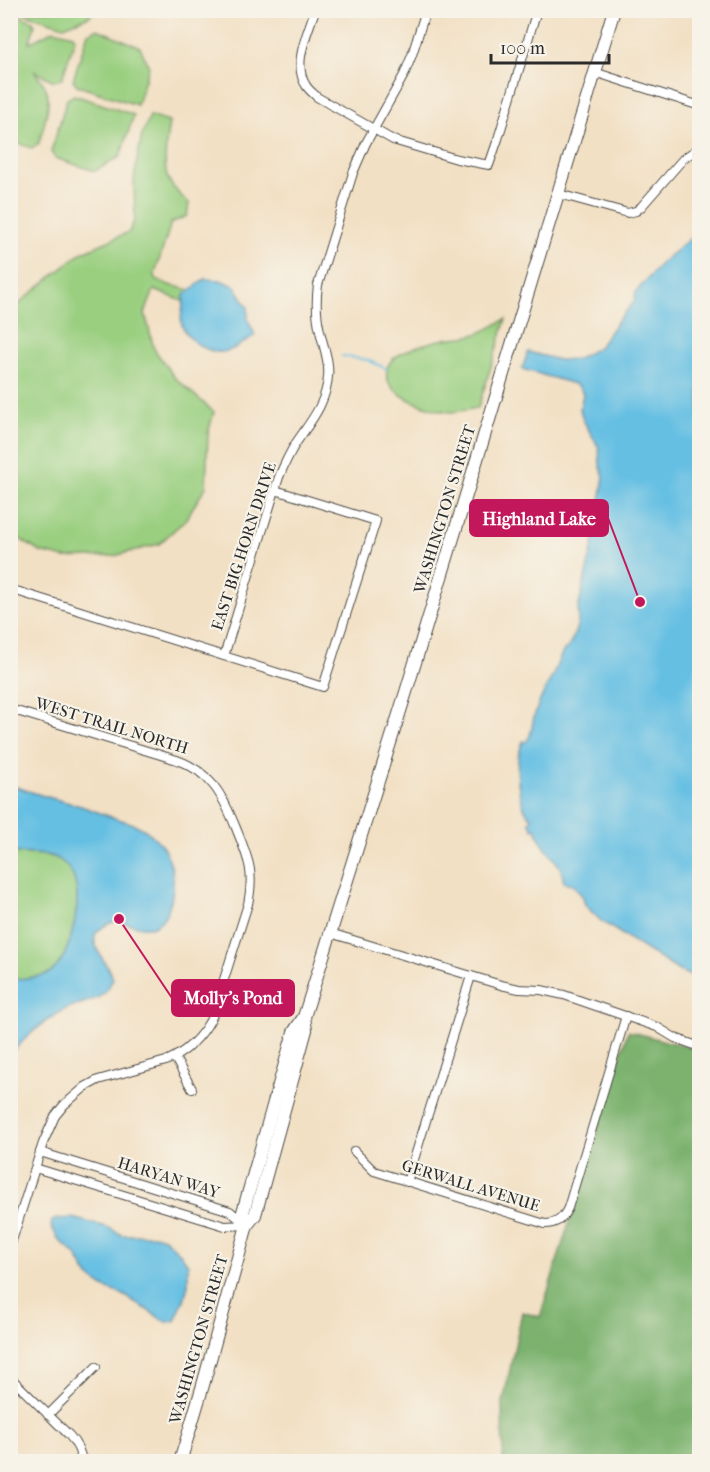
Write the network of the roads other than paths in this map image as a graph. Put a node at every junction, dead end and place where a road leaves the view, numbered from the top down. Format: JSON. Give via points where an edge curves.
{"nodes":[{"id":1,"x":315,"y":10,"type":"edge"},
{"id":2,"x":426,"y":10,"type":"edge"},
{"id":3,"x":537,"y":10,"type":"edge"},
{"id":4,"x":614,"y":10,"type":"edge"},
{"id":5,"x":594,"y":72,"type":"junction"},
{"id":6,"x":699,"y":106,"type":"edge"},
{"id":7,"x":374,"y":129,"type":"junction"},
{"id":8,"x":699,"y":147,"type":"edge"},
{"id":9,"x":559,"y":194,"type":"junction"},
{"id":10,"x":275,"y":490,"type":"junction"},
{"id":11,"x":10,"y":589,"type":"edge"},
{"id":12,"x":224,"y":656,"type":"junction"},
{"id":13,"x":10,"y":709,"type":"edge"},
{"id":14,"x":330,"y":933,"type":"junction"},
{"id":15,"x":471,"y":976,"type":"junction"},
{"id":16,"x":626,"y":1016,"type":"junction"},
{"id":17,"x":699,"y":1047,"type":"edge"},
{"id":18,"x":175,"y":1058,"type":"junction"},
{"id":19,"x":192,"y":1089,"type":"dead end"},
{"id":20,"x":354,"y":1151,"type":"dead end"},
{"id":21,"x":37,"y":1160,"type":"junction"},
{"id":22,"x":407,"y":1182,"type":"junction"},
{"id":23,"x":247,"y":1225,"type":"junction"},
{"id":24,"x":10,"y":1247,"type":"edge"},
{"id":25,"x":96,"y":1367,"type":"dead end"},
{"id":26,"x":10,"y":1376,"type":"edge"},
{"id":27,"x":48,"y":1415,"type":"junction"},
{"id":28,"x":82,"y":1461,"type":"edge"},
{"id":29,"x":180,"y":1461,"type":"edge"}],
"edges":[{"from":1,"to":7,"type":"street","via":[[300,62],[307,87],[317,97]]},
{"from":2,"to":7,"type":"street","name":"EAST BIG HORN DRIVE","via":[[404,75]]},
{"from":3,"to":7,"type":"street","via":[[489,165],[393,140]]},
{"from":4,"to":5,"type":"main road","name":"WASHINGTON STREET"},
{"from":5,"to":6,"type":"street"},
{"from":5,"to":9,"type":"main road","name":"WASHINGTON STREET"},
{"from":7,"to":10,"type":"street","name":"EAST BIG HORN DRIVE","via":[[353,173],[318,285],[317,314],[328,361],[326,391],[314,418],[286,460]]},
{"from":8,"to":9,"type":"street","via":[[636,211],[628,213]]},
{"from":9,"to":14,"type":"main road","name":"WASHINGTON STREET"},
{"from":10,"to":12,"type":"street","name":"EAST BIG HORN DRIVE"},
{"from":10,"to":12,"type":"street","via":[[376,521],[323,687]]},
{"from":11,"to":12,"type":"street"},
{"from":13,"to":18,"type":"street","name":"WEST TRAIL NORTH","via":[[190,765],[210,780],[226,804],[248,858],[252,887],[212,1017],[194,1043]]},
{"from":14,"to":15,"type":"street"},
{"from":14,"to":23,"type":"main road","name":"WASHINGTON STREET","via":[[304,1017],[306,1030],[255,1215]]},
{"from":15,"to":16,"type":"street","via":[[519,989],[564,995]]},
{"from":15,"to":22,"type":"street"},
{"from":16,"to":17,"type":"street"},
{"from":16,"to":22,"type":"street","name":"GERWALL AVENUE","via":[[568,1208],[555,1223],[545,1224]]},
{"from":18,"to":19,"type":"street"},
{"from":18,"to":21,"type":"street","name":"WEST TRAIL NORTH","via":[[85,1087],[55,1116]]},
{"from":20,"to":22,"type":"street","name":"GERWALL AVENUE","via":[[374,1171]]},
{"from":21,"to":23,"type":"street","name":"HARYAN WAY","via":[[230,1211]]},
{"from":21,"to":23,"type":"street","name":"HARYAN WAY","via":[[225,1227]]},
{"from":21,"to":24,"type":"street","name":"WEST TRAIL NORTH"},
{"from":23,"to":29,"type":"main road","name":"WASHINGTON STREET"},
{"from":25,"to":27,"type":"street"},
{"from":26,"to":27,"type":"street"},
{"from":27,"to":28,"type":"street","via":[[77,1445]]}]}
